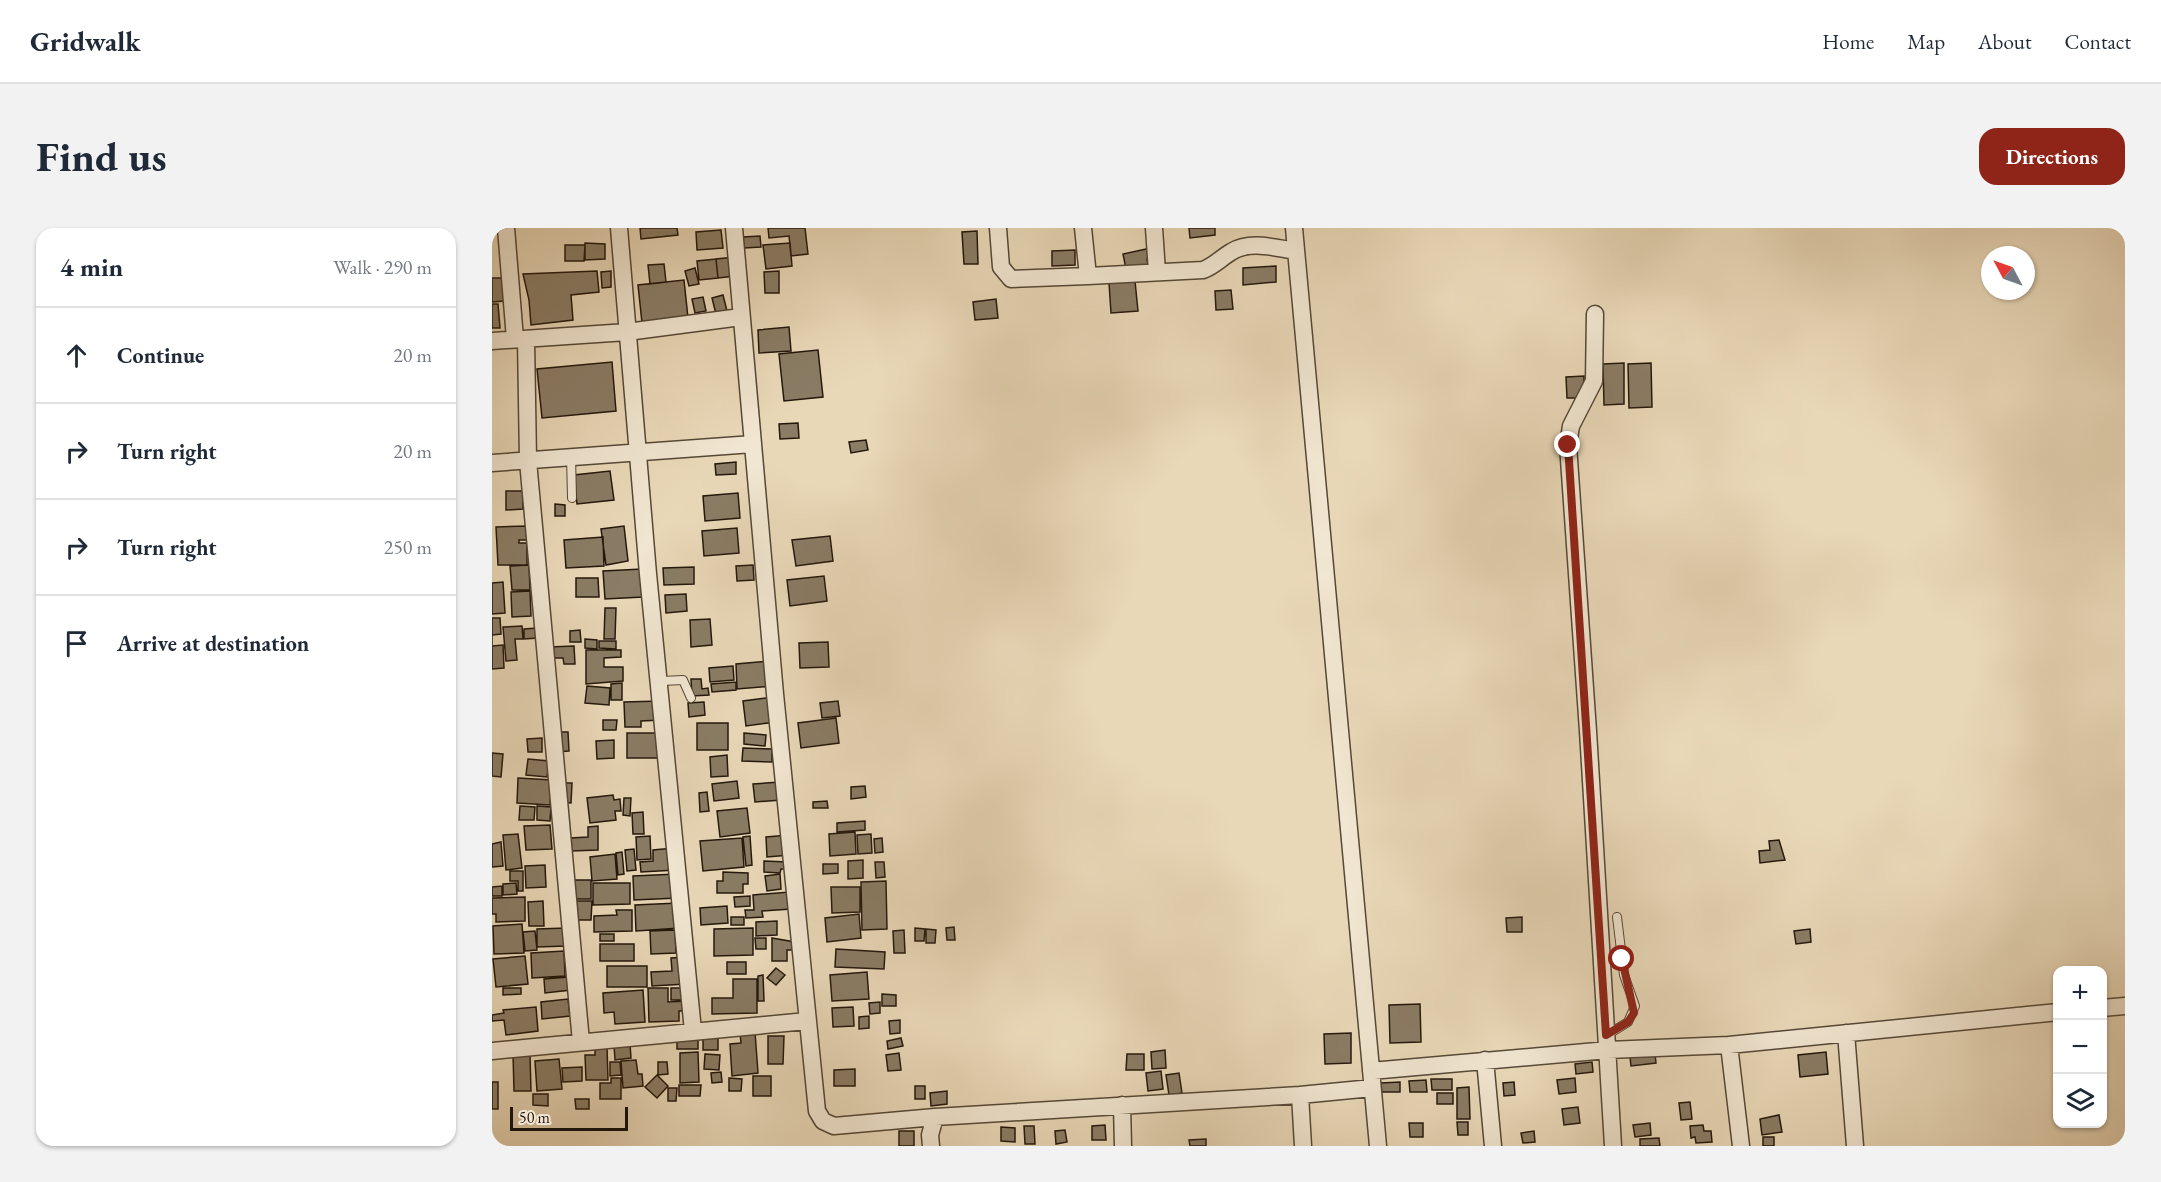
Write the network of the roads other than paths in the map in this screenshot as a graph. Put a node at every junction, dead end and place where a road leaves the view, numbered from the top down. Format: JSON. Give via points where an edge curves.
{"nodes":[{"id":1,"x":506,"y":228,"type":"edge"},
{"id":2,"x":619,"y":228,"type":"edge"},
{"id":3,"x":734,"y":228,"type":"edge"},
{"id":4,"x":998,"y":228,"type":"edge"},
{"id":5,"x":1083,"y":228,"type":"edge"},
{"id":6,"x":1154,"y":228,"type":"edge"},
{"id":7,"x":1294,"y":228,"type":"edge"},
{"id":8,"x":1296,"y":251,"type":"junction"},
{"id":9,"x":1156,"y":272,"type":"junction"},
{"id":10,"x":1088,"y":276,"type":"junction"},
{"id":11,"x":1595,"y":314,"type":"dead end"},
{"id":12,"x":741,"y":317,"type":"junction"},
{"id":13,"x":627,"y":332,"type":"junction"},
{"id":14,"x":520,"y":339,"type":"junction"},
{"id":15,"x":492,"y":341,"type":"edge"},
{"id":16,"x":753,"y":444,"type":"junction"},
{"id":17,"x":638,"y":451,"type":"junction"},
{"id":18,"x":571,"y":455,"type":"junction"},
{"id":19,"x":528,"y":461,"type":"junction"},
{"id":20,"x":492,"y":463,"type":"edge"},
{"id":21,"x":572,"y":498,"type":"dead end"},
{"id":22,"x":661,"y":681,"type":"junction"},
{"id":23,"x":691,"y":698,"type":"dead end"},
{"id":24,"x":1617,"y":917,"type":"dead end"},
{"id":25,"x":2125,"y":1006,"type":"edge"},
{"id":26,"x":2107,"y":1008,"type":"edge"},
{"id":27,"x":2053,"y":1012,"type":"edge"},
{"id":28,"x":807,"y":1022,"type":"junction"},
{"id":29,"x":693,"y":1031,"type":"junction"},
{"id":30,"x":1846,"y":1033,"type":"junction"},
{"id":31,"x":581,"y":1042,"type":"junction"},
{"id":32,"x":1607,"y":1042,"type":"junction"},
{"id":33,"x":1729,"y":1045,"type":"junction"},
{"id":34,"x":492,"y":1051,"type":"edge"},
{"id":35,"x":1485,"y":1060,"type":"junction"},
{"id":36,"x":1371,"y":1071,"type":"junction"},
{"id":37,"x":1372,"y":1088,"type":"junction"},
{"id":38,"x":1300,"y":1095,"type":"junction"},
{"id":39,"x":1122,"y":1105,"type":"junction"},
{"id":40,"x":935,"y":1117,"type":"junction"},
{"id":41,"x":931,"y":1146,"type":"edge"},
{"id":42,"x":1123,"y":1146,"type":"edge"},
{"id":43,"x":1303,"y":1146,"type":"edge"},
{"id":44,"x":1378,"y":1146,"type":"edge"},
{"id":45,"x":1493,"y":1146,"type":"edge"},
{"id":46,"x":1613,"y":1146,"type":"edge"},
{"id":47,"x":1741,"y":1146,"type":"edge"},
{"id":48,"x":1856,"y":1146,"type":"edge"}],
"edges":[{"from":1,"to":14,"type":"street"},
{"from":2,"to":13,"type":"street"},
{"from":3,"to":12,"type":"street"},
{"from":4,"to":10,"type":"street","via":[[1001,267],[1011,279]]},
{"from":5,"to":10,"type":"street"},
{"from":6,"to":9,"type":"street"},
{"from":7,"to":8,"type":"street"},
{"from":8,"to":9,"type":"street","via":[[1248,245],[1203,270]]},
{"from":8,"to":36,"type":"street"},
{"from":9,"to":10,"type":"street"},
{"from":11,"to":32,"type":"street","via":[[1594,381],[1571,426],[1568,445]]},
{"from":12,"to":13,"type":"street"},
{"from":12,"to":16,"type":"street"},
{"from":13,"to":14,"type":"street"},
{"from":13,"to":17,"type":"street"},
{"from":14,"to":15,"type":"street"},
{"from":14,"to":19,"type":"street"},
{"from":16,"to":17,"type":"street"},
{"from":16,"to":28,"type":"street"},
{"from":17,"to":18,"type":"street"},
{"from":17,"to":22,"type":"street"},
{"from":18,"to":19,"type":"street"},
{"from":18,"to":21,"type":"lane"},
{"from":19,"to":20,"type":"street"},
{"from":19,"to":31,"type":"street"},
{"from":22,"to":23,"type":"lane","via":[[683,680]]},
{"from":22,"to":29,"type":"street"},
{"from":24,"to":32,"type":"lane","via":[[1624,975],[1635,1006],[1628,1022]]},
{"from":25,"to":26,"type":"street"},
{"from":27,"to":30,"type":"street"},
{"from":28,"to":29,"type":"street"},
{"from":28,"to":40,"type":"street","via":[[817,1111],[824,1121],[834,1126]]},
{"from":29,"to":31,"type":"street"},
{"from":30,"to":33,"type":"street"},
{"from":30,"to":48,"type":"street"},
{"from":31,"to":34,"type":"street"},
{"from":32,"to":33,"type":"street"},
{"from":32,"to":35,"type":"street"},
{"from":32,"to":46,"type":"street"},
{"from":33,"to":47,"type":"street"},
{"from":35,"to":36,"type":"street"},
{"from":35,"to":45,"type":"street"},
{"from":36,"to":37,"type":"street"},
{"from":37,"to":38,"type":"street"},
{"from":37,"to":44,"type":"street"},
{"from":38,"to":39,"type":"street"},
{"from":38,"to":43,"type":"street"},
{"from":39,"to":40,"type":"street"},
{"from":39,"to":42,"type":"street"},
{"from":40,"to":41,"type":"street"}]}
